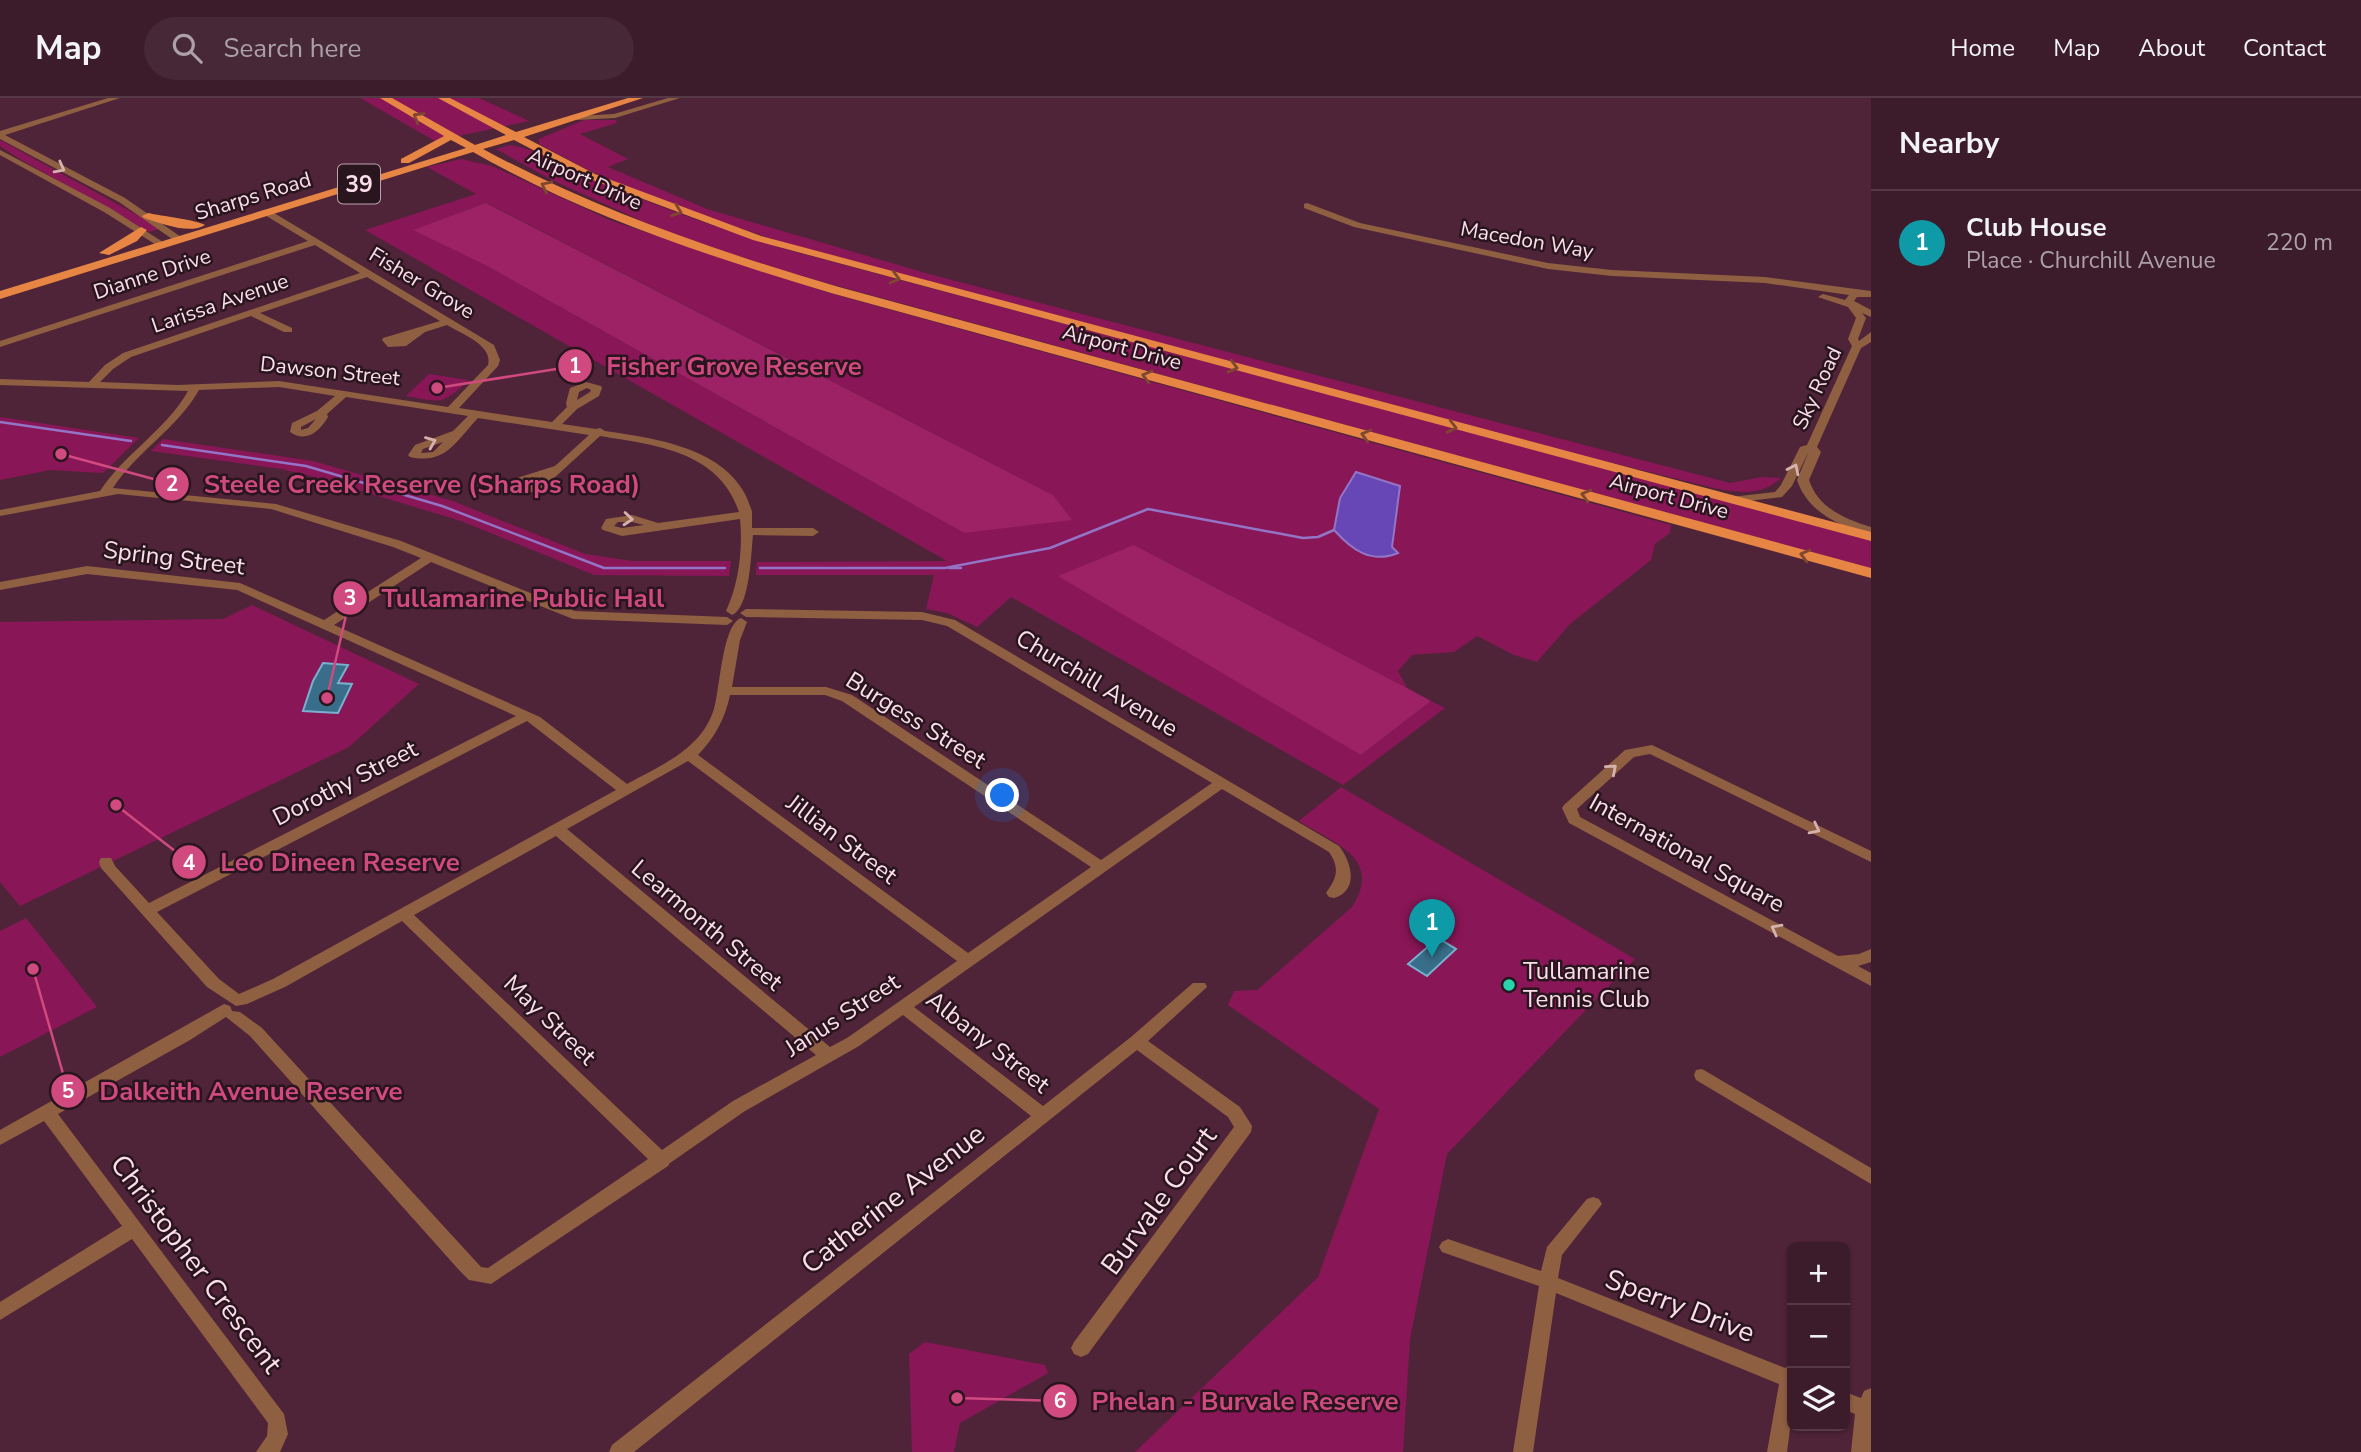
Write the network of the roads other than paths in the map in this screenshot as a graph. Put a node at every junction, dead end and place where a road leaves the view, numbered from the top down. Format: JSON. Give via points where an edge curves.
{"nodes":[{"id":1,"x":116,"y":98,"type":"edge"},
{"id":2,"x":385,"y":98,"type":"edge"},
{"id":3,"x":443,"y":98,"type":"edge"},
{"id":4,"x":638,"y":98,"type":"edge"},
{"id":5,"x":676,"y":98,"type":"edge"},
{"id":6,"x":621,"y":99,"type":"edge"},
{"id":7,"x":471,"y":113,"type":"junction"},
{"id":8,"x":572,"y":119,"type":"junction"},
{"id":9,"x":524,"y":125,"type":"junction"},
{"id":10,"x":505,"y":131,"type":"junction"},
{"id":11,"x":0,"y":135,"type":"edge"},
{"id":12,"x":451,"y":136,"type":"junction"},
{"id":13,"x":516,"y":137,"type":"junction"},
{"id":14,"x":464,"y":143,"type":"junction"},
{"id":15,"x":528,"y":143,"type":"junction"},
{"id":16,"x":475,"y":149,"type":"junction"},
{"id":17,"x":0,"y":152,"type":"edge"},
{"id":18,"x":452,"y":156,"type":"junction"},
{"id":19,"x":403,"y":162,"type":"junction"},
{"id":20,"x":508,"y":167,"type":"junction"},
{"id":21,"x":1307,"y":206,"type":"dead end"},
{"id":22,"x":266,"y":212,"type":"junction"},
{"id":23,"x":148,"y":216,"type":"junction"},
{"id":24,"x":199,"y":225,"type":"junction"},
{"id":25,"x":141,"y":230,"type":"junction"},
{"id":26,"x":175,"y":236,"type":"junction"},
{"id":27,"x":158,"y":242,"type":"junction"},
{"id":28,"x":316,"y":242,"type":"junction"},
{"id":29,"x":102,"y":255,"type":"junction"},
{"id":30,"x":369,"y":274,"type":"junction"},
{"id":31,"x":1746,"y":280,"type":"junction"},
{"id":32,"x":0,"y":286,"type":"edge"},
{"id":33,"x":1871,"y":289,"type":"edge"},
{"id":34,"x":1858,"y":293,"type":"junction"},
{"id":35,"x":1871,"y":294,"type":"edge"},
{"id":36,"x":0,"y":295,"type":"edge"},
{"id":37,"x":1850,"y":305,"type":"junction"},
{"id":38,"x":253,"y":313,"type":"junction"},
{"id":39,"x":1871,"y":314,"type":"edge"},
{"id":40,"x":450,"y":321,"type":"junction"},
{"id":41,"x":288,"y":330,"type":"dead end"},
{"id":42,"x":420,"y":332,"type":"dead end"},
{"id":43,"x":1871,"y":335,"type":"edge"},
{"id":44,"x":0,"y":344,"type":"edge"},
{"id":45,"x":1857,"y":346,"type":"junction"},
{"id":46,"x":0,"y":382,"type":"edge"},
{"id":47,"x":92,"y":385,"type":"junction"},
{"id":48,"x":195,"y":388,"type":"junction"},
{"id":49,"x":345,"y":393,"type":"junction"},
{"id":50,"x":573,"y":407,"type":"dead end"},
{"id":51,"x":452,"y":409,"type":"junction"},
{"id":52,"x":477,"y":412,"type":"junction"},
{"id":53,"x":321,"y":413,"type":"dead end"},
{"id":54,"x":556,"y":424,"type":"junction"},
{"id":55,"x":600,"y":431,"type":"junction"},
{"id":56,"x":454,"y":434,"type":"dead end"},
{"id":57,"x":1812,"y":447,"type":"junction"},
{"id":58,"x":556,"y":469,"type":"dead end"},
{"id":59,"x":106,"y":491,"type":"junction"},
{"id":60,"x":1731,"y":500,"type":"junction"},
{"id":61,"x":0,"y":513,"type":"edge"},
{"id":62,"x":747,"y":514,"type":"junction"},
{"id":63,"x":653,"y":525,"type":"dead end"},
{"id":64,"x":748,"y":531,"type":"junction"},
{"id":65,"x":1871,"y":531,"type":"edge"},
{"id":66,"x":813,"y":532,"type":"dead end"},
{"id":67,"x":1871,"y":537,"type":"edge"},
{"id":68,"x":430,"y":557,"type":"junction"},
{"id":69,"x":1871,"y":573,"type":"edge"},
{"id":70,"x":0,"y":586,"type":"edge"},
{"id":71,"x":736,"y":616,"type":"junction"},
{"id":72,"x":326,"y":624,"type":"junction"},
{"id":73,"x":726,"y":691,"type":"junction"},
{"id":74,"x":527,"y":716,"type":"junction"},
{"id":75,"x":689,"y":755,"type":"junction"},
{"id":76,"x":1221,"y":783,"type":"junction"},
{"id":77,"x":627,"y":791,"type":"junction"},
{"id":78,"x":557,"y":830,"type":"junction"},
{"id":79,"x":1871,"y":857,"type":"edge"},
{"id":80,"x":106,"y":862,"type":"dead end"},
{"id":81,"x":1101,"y":867,"type":"junction"},
{"id":82,"x":1334,"y":893,"type":"dead end"},
{"id":83,"x":148,"y":910,"type":"junction"},
{"id":84,"x":404,"y":914,"type":"junction"},
{"id":85,"x":1871,"y":955,"type":"edge"},
{"id":86,"x":968,"y":961,"type":"junction"},
{"id":87,"x":1835,"y":961,"type":"junction"},
{"id":88,"x":1871,"y":980,"type":"edge"},
{"id":89,"x":1199,"y":987,"type":"dead end"},
{"id":90,"x":903,"y":1007,"type":"junction"},
{"id":91,"x":235,"y":1008,"type":"junction"},
{"id":92,"x":1137,"y":1041,"type":"junction"},
{"id":93,"x":829,"y":1056,"type":"junction"},
{"id":94,"x":1702,"y":1075,"type":"dead end"},
{"id":95,"x":47,"y":1112,"type":"junction"},
{"id":96,"x":1043,"y":1116,"type":"junction"},
{"id":97,"x":0,"y":1138,"type":"edge"},
{"id":98,"x":662,"y":1161,"type":"junction"},
{"id":99,"x":1871,"y":1177,"type":"edge"},
{"id":100,"x":1593,"y":1204,"type":"dead end"},
{"id":101,"x":133,"y":1229,"type":"junction"},
{"id":102,"x":1448,"y":1247,"type":"dead end"},
{"id":103,"x":1547,"y":1283,"type":"junction"},
{"id":104,"x":0,"y":1312,"type":"edge"},
{"id":105,"x":1081,"y":1348,"type":"dead end"},
{"id":106,"x":1787,"y":1375,"type":"edge"},
{"id":107,"x":1787,"y":1398,"type":"edge"},
{"id":108,"x":1850,"y":1401,"type":"edge"},
{"id":109,"x":1868,"y":1403,"type":"edge"},
{"id":110,"x":266,"y":1452,"type":"edge"},
{"id":111,"x":620,"y":1452,"type":"edge"},
{"id":112,"x":1523,"y":1452,"type":"edge"},
{"id":113,"x":1777,"y":1452,"type":"edge"},
{"id":114,"x":1861,"y":1452,"type":"edge"}],
"edges":[{"from":1,"to":11,"type":"street"},
{"from":12,"to":2,"type":"main road","name":"Airport Drive","one_way":true},
{"from":3,"to":7,"type":"main road","name":"Airport Drive"},
{"from":4,"to":6,"type":"main road","name":"Sharps Road","number":"39"},
{"from":5,"to":8,"type":"street","via":[[615,116]]},
{"from":6,"to":8,"type":"main road","name":"Sharps Road","number":"39"},
{"from":6,"to":9,"type":"main road","name":"Sharps Road","number":"39"},
{"from":7,"to":9,"type":"main road"},
{"from":7,"to":10,"type":"main road","name":"Airport Drive"},
{"from":8,"to":13,"type":"main road","name":"Sharps Road","number":"39"},
{"from":8,"to":15,"type":"main road"},
{"from":9,"to":10,"type":"main road","name":"Sharps Road","number":"39"},
{"from":10,"to":13,"type":"main road","name":"Airport Drive"},
{"from":10,"to":14,"type":"main road","name":"Sharps Road","number":"39"},
{"from":11,"to":23,"type":"street","one_way":true},
{"from":12,"to":14,"type":"main road","name":"Airport Drive"},
{"from":12,"to":19,"type":"main road"},
{"from":13,"to":15,"type":"main road","name":"Airport Drive"},
{"from":13,"to":16,"type":"main road","name":"Sharps Road","number":"39"},
{"from":14,"to":16,"type":"main road","name":"Airport Drive"},
{"from":14,"to":19,"type":"main road","name":"Sharps Road","number":"39"},
{"from":15,"to":60,"type":"main road","name":"Airport Drive","one_way":true,"via":[[647,199],[808,254]]},
{"from":16,"to":18,"type":"main road","name":"Sharps Road","number":"39"},
{"from":16,"to":20,"type":"main road","name":"Airport Drive"},
{"from":17,"to":25,"type":"street"},
{"from":18,"to":20,"type":"main road"},
{"from":18,"to":22,"type":"main road","name":"Sharps Road","number":"39"},
{"from":19,"to":24,"type":"main road","name":"Sharps Road","number":"39"},
{"from":69,"to":20,"type":"main road","name":"Airport Drive","one_way":true,"via":[[779,274],[638,226]]},
{"from":21,"to":31,"type":"street","name":"Macedon Way","via":[[1357,225],[1548,266]]},
{"from":22,"to":26,"type":"main road","name":"Sharps Road","number":"39"},
{"from":22,"to":28,"type":"street","name":"Fisher Grove"},
{"from":23,"to":24,"type":"main road"},
{"from":23,"to":26,"type":"street"},
{"from":24,"to":26,"type":"main road","name":"Sharps Road","number":"39"},
{"from":25,"to":27,"type":"street"},
{"from":25,"to":29,"type":"main road"},
{"from":26,"to":27,"type":"main road","name":"Sharps Road","number":"39"},
{"from":27,"to":29,"type":"main road","name":"Sharps Road","number":"39"},
{"from":27,"to":36,"type":"main road","name":"Sharps Road","number":"39"},
{"from":28,"to":30,"type":"street","name":"Fisher Grove"},
{"from":28,"to":44,"type":"street","name":"Dianne Drive"},
{"from":29,"to":32,"type":"main road","name":"Sharps Road","number":"39"},
{"from":30,"to":38,"type":"street","name":"Larissa Avenue"},
{"from":30,"to":40,"type":"street","name":"Fisher Grove"},
{"from":31,"to":34,"type":"street","name":"Macedon Way"},
{"from":31,"to":37,"type":"street","name":"Macedon Way"},
{"from":33,"to":34,"type":"street"},
{"from":34,"to":35,"type":"street","name":"Macedon Way"},
{"from":34,"to":37,"type":"street","via":[[1850,298]]},
{"from":37,"to":39,"type":"street","name":"Macedon Way"},
{"from":37,"to":45,"type":"street","name":"Sky Road","via":[[1861,318],[1853,339]]},
{"from":38,"to":41,"type":"street"},
{"from":38,"to":47,"type":"street","name":"Larissa Avenue","via":[[127,355]]},
{"from":40,"to":42,"type":"street"},
{"from":40,"to":51,"type":"street","name":"Fisher Grove","via":[[490,347],[495,360]]},
{"from":43,"to":45,"type":"street","name":"Sky Road"},
{"from":45,"to":57,"type":"street","name":"Sky Road"},
{"from":46,"to":47,"type":"street","name":"Dawson Street"},
{"from":47,"to":48,"type":"street","name":"Dawson Street"},
{"from":48,"to":49,"type":"street","name":"Dawson Street","via":[[279,384]]},
{"from":48,"to":59,"type":"street","via":[[185,407],[116,474]]},
{"from":49,"to":51,"type":"street","name":"Dawson Street"},
{"from":49,"to":53,"type":"street"},
{"from":50,"to":54,"type":"street"},
{"from":51,"to":52,"type":"street","name":"Dawson Street"},
{"from":52,"to":54,"type":"street","name":"Dawson Street"},
{"from":52,"to":56,"type":"street"},
{"from":54,"to":55,"type":"street","name":"Dawson Street"},
{"from":55,"to":58,"type":"street"},
{"from":55,"to":62,"type":"street","name":"Dawson Street","via":[[658,442],[705,462],[728,480]]},
{"from":60,"to":57,"type":"street","name":"Sky Road","one_way":true,"via":[[1778,495],[1804,449]]},
{"from":57,"to":65,"type":"street","name":"Sky Road","via":[[1815,452],[1803,480],[1808,494],[1834,516]]},
{"from":59,"to":61,"type":"street","name":"Churchill Avenue"},
{"from":59,"to":68,"type":"street","name":"Churchill Avenue","via":[[272,506]]},
{"from":60,"to":67,"type":"main road","name":"Airport Drive"},
{"from":62,"to":63,"type":"street"},
{"from":62,"to":64,"type":"street","name":"Dawson Street"},
{"from":64,"to":66,"type":"street"},
{"from":64,"to":71,"type":"street","name":"Dawson Street"},
{"from":68,"to":71,"type":"street","name":"Churchill Avenue","via":[[573,615]]},
{"from":68,"to":72,"type":"street"},
{"from":70,"to":72,"type":"street","name":"Spring Street","via":[[77,570],[128,573],[240,587]]},
{"from":71,"to":73,"type":"street"},
{"from":71,"to":76,"type":"street","name":"Churchill Avenue","via":[[922,616],[951,623]]},
{"from":72,"to":74,"type":"street","name":"Spring Street"},
{"from":73,"to":75,"type":"street","via":[[714,730]]},
{"from":73,"to":81,"type":"street","name":"Burgess Street","via":[[826,691],[847,698]]},
{"from":74,"to":77,"type":"street","name":"Spring Street"},
{"from":74,"to":83,"type":"street","name":"Dorothy Street"},
{"from":75,"to":77,"type":"street"},
{"from":75,"to":86,"type":"street","name":"Jillian Street"},
{"from":76,"to":81,"type":"street","name":"Janus Street"},
{"from":76,"to":82,"type":"street","name":"Churchill Avenue","via":[[1334,849],[1343,859],[1344,869],[1343,882]]},
{"from":77,"to":78,"type":"street"},
{"from":78,"to":84,"type":"street"},
{"from":78,"to":93,"type":"street","name":"Learmonth Street"},
{"from":87,"to":79,"type":"street","name":"International Square","one_way":true,"via":[[1585,827],[1574,820],[1569,808],[1630,753],[1652,749]]},
{"from":80,"to":83,"type":"street"},
{"from":81,"to":86,"type":"street","name":"Janus Street"},
{"from":83,"to":91,"type":"street"},
{"from":84,"to":91,"type":"street"},
{"from":84,"to":98,"type":"street","name":"May Street"},
{"from":85,"to":87,"type":"street"},
{"from":86,"to":90,"type":"street","name":"Janus Street"},
{"from":87,"to":88,"type":"street","name":"International Square"},
{"from":89,"to":92,"type":"street","name":"Catherine Avenue"},
{"from":90,"to":93,"type":"street","name":"Janus Street"},
{"from":90,"to":96,"type":"street","name":"Albany Street"},
{"from":91,"to":95,"type":"street"},
{"from":91,"to":98,"type":"street","name":"Janus Street","via":[[466,1264],[484,1277],[500,1272]]},
{"from":92,"to":96,"type":"street","name":"Catherine Avenue"},
{"from":92,"to":105,"type":"street","name":"Burvale Court","via":[[1234,1112],[1242,1132]]},
{"from":93,"to":98,"type":"street","name":"Janus Street","via":[[739,1106]]},
{"from":94,"to":99,"type":"street"},
{"from":95,"to":97,"type":"street"},
{"from":95,"to":101,"type":"street","name":"Christopher Crescent"},
{"from":96,"to":111,"type":"street","name":"Catherine Avenue"},
{"from":100,"to":103,"type":"street","via":[[1553,1252]]},
{"from":101,"to":104,"type":"street"},
{"from":101,"to":110,"type":"street","name":"Christopher Crescent","via":[[277,1420],[279,1431]]},
{"from":102,"to":103,"type":"street","name":"Sperry Drive"},
{"from":103,"to":106,"type":"street","name":"Sperry Drive"},
{"from":103,"to":112,"type":"street"},
{"from":107,"to":113,"type":"street"},
{"from":108,"to":109,"type":"street"},
{"from":109,"to":114,"type":"street"}]}
